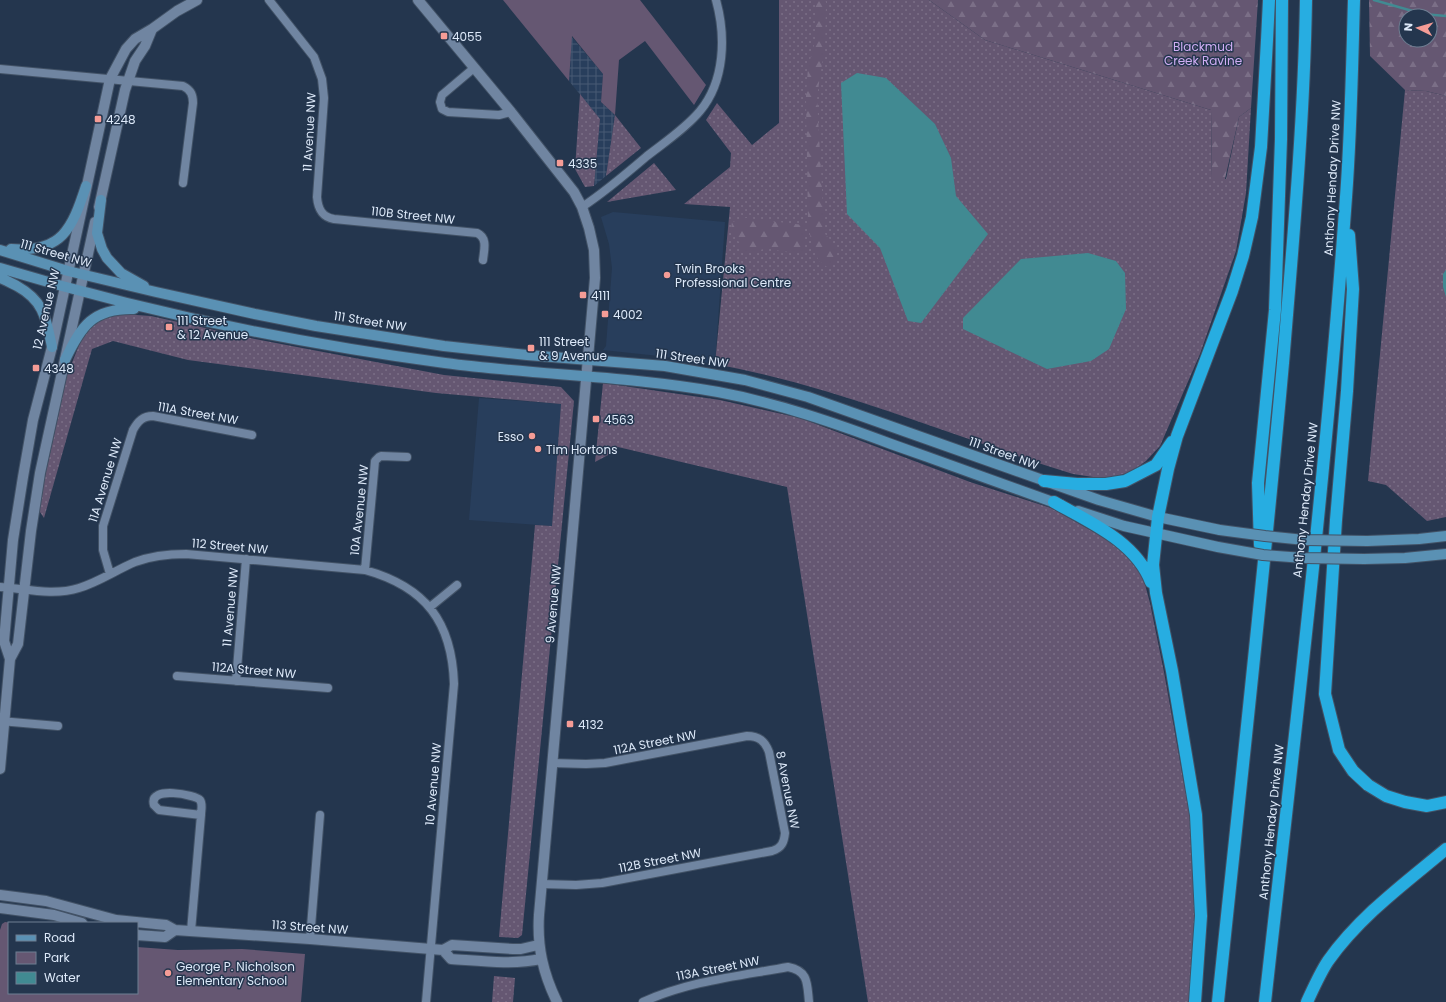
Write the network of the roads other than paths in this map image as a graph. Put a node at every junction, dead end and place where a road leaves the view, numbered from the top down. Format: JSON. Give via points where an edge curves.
{"nodes":[{"id":1,"x":196,"y":0,"type":"edge"},
{"id":2,"x":269,"y":0,"type":"edge"},
{"id":3,"x":418,"y":0,"type":"edge"},
{"id":4,"x":716,"y":0,"type":"edge"},
{"id":5,"x":1268,"y":0,"type":"edge"},
{"id":6,"x":1282,"y":0,"type":"edge"},
{"id":7,"x":1306,"y":0,"type":"edge"},
{"id":8,"x":1354,"y":0,"type":"edge"},
{"id":9,"x":184,"y":3,"type":"edge"},
{"id":10,"x":152,"y":29,"type":"junction"},
{"id":11,"x":474,"y":68,"type":"junction"},
{"id":12,"x":0,"y":69,"type":"edge"},
{"id":13,"x":119,"y":80,"type":"junction"},
{"id":14,"x":511,"y":112,"type":"junction"},
{"id":15,"x":183,"y":183,"type":"dead end"},
{"id":16,"x":86,"y":186,"type":"junction"},
{"id":17,"x":1347,"y":195,"type":"junction"},
{"id":18,"x":101,"y":200,"type":"junction"},
{"id":19,"x":582,"y":207,"type":"junction"},
{"id":20,"x":320,"y":210,"type":"joint"},
{"id":21,"x":0,"y":249,"type":"edge"},
{"id":22,"x":483,"y":260,"type":"dead end"},
{"id":23,"x":0,"y":268,"type":"edge"},
{"id":24,"x":68,"y":271,"type":"junction"},
{"id":25,"x":83,"y":275,"type":"junction"},
{"id":26,"x":0,"y":278,"type":"edge"},
{"id":27,"x":65,"y":287,"type":"junction"},
{"id":28,"x":80,"y":291,"type":"junction"},
{"id":29,"x":156,"y":292,"type":"junction"},
{"id":30,"x":154,"y":310,"type":"junction"},
{"id":31,"x":52,"y":347,"type":"junction"},
{"id":32,"x":65,"y":360,"type":"junction"},
{"id":33,"x":588,"y":360,"type":"junction"},
{"id":34,"x":587,"y":377,"type":"junction"},
{"id":35,"x":141,"y":419,"type":"joint"},
{"id":36,"x":252,"y":435,"type":"dead end"},
{"id":37,"x":1177,"y":436,"type":"junction"},
{"id":38,"x":407,"y":457,"type":"dead end"},
{"id":39,"x":1044,"y":481,"type":"junction"},
{"id":40,"x":1054,"y":502,"type":"junction"},
{"id":41,"x":1158,"y":517,"type":"junction"},
{"id":42,"x":1156,"y":534,"type":"junction"},
{"id":43,"x":1446,"y":536,"type":"edge"},
{"id":44,"x":1446,"y":554,"type":"edge"},
{"id":45,"x":246,"y":559,"type":"junction"},
{"id":46,"x":366,"y":570,"type":"junction"},
{"id":47,"x":110,"y":574,"type":"junction"},
{"id":48,"x":457,"y":585,"type":"dead end"},
{"id":49,"x":4,"y":587,"type":"edge"},
{"id":50,"x":24,"y":590,"type":"junction"},
{"id":51,"x":1261,"y":592,"type":"junction"},
{"id":52,"x":1156,"y":594,"type":"junction"},
{"id":53,"x":430,"y":607,"type":"junction"},
{"id":54,"x":10,"y":659,"type":"junction"},
{"id":55,"x":178,"y":676,"type":"dead end"},
{"id":56,"x":236,"y":681,"type":"junction"},
{"id":57,"x":328,"y":688,"type":"dead end"},
{"id":58,"x":2,"y":721,"type":"edge"},
{"id":59,"x":58,"y":726,"type":"dead end"},
{"id":60,"x":761,"y":739,"type":"joint"},
{"id":61,"x":552,"y":762,"type":"junction"},
{"id":62,"x":0,"y":769,"type":"edge"},
{"id":63,"x":1446,"y":802,"type":"edge"},
{"id":64,"x":201,"y":815,"type":"junction"},
{"id":65,"x":320,"y":815,"type":"dead end"},
{"id":66,"x":781,"y":846,"type":"joint"},
{"id":67,"x":1446,"y":849,"type":"edge"},
{"id":68,"x":541,"y":884,"type":"junction"},
{"id":69,"x":0,"y":895,"type":"edge"},
{"id":70,"x":0,"y":908,"type":"edge"},
{"id":71,"x":78,"y":922,"type":"edge"},
{"id":72,"x":133,"y":922,"type":"edge"},
{"id":73,"x":138,"y":923,"type":"edge"},
{"id":74,"x":175,"y":930,"type":"junction"},
{"id":75,"x":191,"y":931,"type":"junction"},
{"id":76,"x":138,"y":935,"type":"edge"},
{"id":77,"x":310,"y":939,"type":"junction"},
{"id":78,"x":538,"y":945,"type":"junction"},
{"id":79,"x":430,"y":949,"type":"junction"},
{"id":80,"x":443,"y":950,"type":"junction"},
{"id":81,"x":541,"y":959,"type":"junction"},
{"id":82,"x":426,"y":1002,"type":"edge"},
{"id":83,"x":557,"y":1002,"type":"edge"},
{"id":84,"x":643,"y":1002,"type":"edge"},
{"id":85,"x":809,"y":1002,"type":"edge"},
{"id":86,"x":1195,"y":1002,"type":"edge"},
{"id":87,"x":1218,"y":1002,"type":"edge"},
{"id":88,"x":1265,"y":1002,"type":"edge"},
{"id":89,"x":1306,"y":1002,"type":"edge"}],
"edges":[{"from":1,"to":9,"type":"street","name":"12 Avenue NW"},
{"from":2,"to":20,"type":"street","name":"11 Avenue NW","via":[[314,57],[320,70],[324,98],[318,197]]},
{"from":3,"to":11,"type":"street","name":"9 Avenue NW"},
{"from":4,"to":19,"type":"street","via":[[722,25],[721,58],[716,82],[706,104],[690,121],[608,189]]},
{"from":5,"to":37,"type":"highway","via":[[1261,146],[1252,217],[1232,291]]},
{"from":6,"to":51,"type":"highway","via":[[1281,139],[1275,310],[1258,483]]},
{"from":7,"to":51,"type":"highway","via":[[1296,214]]},
{"from":8,"to":17,"type":"highway","name":"Anthony Henday Drive NW"},
{"from":9,"to":10,"type":"street","name":"12 Avenue NW"},
{"from":10,"to":13,"type":"street","name":"12 Avenue NW","via":[[145,46]]},
{"from":10,"to":13,"type":"street","name":"12 Avenue NW","via":[[131,42],[116,65]]},
{"from":11,"to":14,"type":"street","name":"9 Avenue NW"},
{"from":11,"to":14,"type":"street","via":[[442,95],[442,109],[448,112],[481,115]]},
{"from":12,"to":13,"type":"street"},
{"from":13,"to":15,"type":"street","via":[[183,86],[193,96]]},
{"from":13,"to":16,"type":"street","name":"12 Avenue NW"},
{"from":13,"to":18,"type":"street","name":"12 Avenue NW"},
{"from":14,"to":19,"type":"street","name":"9 Avenue NW","via":[[574,192]]},
{"from":16,"to":21,"type":"main road","via":[[69,228],[56,241],[27,250]]},
{"from":16,"to":24,"type":"street","name":"12 Avenue NW"},
{"from":17,"to":63,"type":"highway","via":[[1353,289],[1325,694],[1339,750],[1353,771],[1368,785],[1386,796],[1405,802],[1427,806]]},
{"from":17,"to":88,"type":"highway","name":"Anthony Henday Drive NW","via":[[1324,454]]},
{"from":18,"to":25,"type":"street","name":"12 Avenue NW"},
{"from":18,"to":29,"type":"main road","via":[[97,233],[102,249],[121,273]]},
{"from":19,"to":33,"type":"street","name":"9 Avenue NW","via":[[592,240],[596,269]]},
{"from":20,"to":22,"type":"street","name":"110B Street NW","via":[[326,217],[334,219],[477,233],[484,240]]},
{"from":21,"to":24,"type":"main road","name":"111 Street NW"},
{"from":23,"to":27,"type":"main road"},
{"from":24,"to":25,"type":"main road","name":"111 Street NW"},
{"from":24,"to":27,"type":"street","name":"12 Avenue NW"},
{"from":25,"to":28,"type":"street","name":"12 Avenue NW"},
{"from":25,"to":29,"type":"main road","name":"111 Street NW"},
{"from":26,"to":31,"type":"main road","via":[[29,292],[39,303],[47,322]]},
{"from":27,"to":28,"type":"main road"},
{"from":27,"to":31,"type":"street","name":"12 Avenue NW"},
{"from":28,"to":30,"type":"main road"},
{"from":28,"to":32,"type":"street","name":"12 Avenue NW"},
{"from":29,"to":33,"type":"main road","name":"111 Street NW","via":[[254,314],[371,335],[444,346]]},
{"from":30,"to":32,"type":"main road","via":[[122,308],[96,317],[83,328]]},
{"from":30,"to":34,"type":"main road","via":[[375,353]]},
{"from":31,"to":49,"type":"street","name":"12 Avenue NW","via":[[33,420]]},
{"from":32,"to":50,"type":"street","name":"12 Avenue NW","via":[[40,473]]},
{"from":33,"to":34,"type":"street","name":"9 Avenue NW"},
{"from":33,"to":39,"type":"main road","name":"111 Street NW","via":[[665,366],[778,388]]},
{"from":34,"to":40,"type":"main road","via":[[718,392],[804,413]]},
{"from":34,"to":61,"type":"street","name":"9 Avenue NW"},
{"from":35,"to":36,"type":"street","name":"111A Street NW","via":[[153,416]]},
{"from":35,"to":47,"type":"street","name":"11A Avenue NW","via":[[133,430],[103,526],[103,550]]},
{"from":37,"to":39,"type":"highway","via":[[1156,465],[1125,481],[1106,484]]},
{"from":37,"to":41,"type":"highway"},
{"from":38,"to":46,"type":"street","name":"10A Avenue NW","via":[[381,456],[376,461]]},
{"from":39,"to":41,"type":"main road","name":"111 Street NW"},
{"from":40,"to":42,"type":"main road"},
{"from":40,"to":52,"type":"highway","via":[[1119,541],[1148,573]]},
{"from":41,"to":42,"type":"highway"},
{"from":41,"to":43,"type":"main road","name":"111 Street NW","bridge":true,"via":[[1220,530],[1305,540],[1367,541]]},
{"from":42,"to":44,"type":"main road","bridge":true,"via":[[1263,555],[1304,558],[1364,560]]},
{"from":42,"to":52,"type":"highway","via":[[1153,565]]},
{"from":45,"to":46,"type":"street","name":"112 Street NW"},
{"from":45,"to":47,"type":"street","name":"112 Street NW","via":[[169,554],[141,560]]},
{"from":45,"to":56,"type":"street","name":"11 Avenue NW"},
{"from":46,"to":53,"type":"street","name":"112 Street NW","via":[[396,582]]},
{"from":47,"to":50,"type":"street","name":"112 Street NW","via":[[71,590]]},
{"from":48,"to":53,"type":"street"},
{"from":49,"to":50,"type":"street","name":"112 Street NW"},
{"from":49,"to":54,"type":"street","name":"12 Avenue NW","via":[[4,641]]},
{"from":50,"to":54,"type":"street","name":"12 Avenue NW","via":[[18,644]]},
{"from":51,"to":87,"type":"highway"},
{"from":52,"to":86,"type":"highway","via":[[1172,671],[1196,815],[1201,916]]},
{"from":53,"to":79,"type":"street","name":"10 Avenue NW","via":[[450,648],[454,684]]},
{"from":54,"to":58,"type":"street","name":"12 Avenue NW"},
{"from":55,"to":56,"type":"street","name":"112A Street NW"},
{"from":56,"to":57,"type":"street","name":"112A Street NW"},
{"from":58,"to":59,"type":"street"},
{"from":58,"to":62,"type":"street","name":"12 Avenue NW"},
{"from":60,"to":61,"type":"street","name":"112A Street NW","via":[[747,736],[610,762]]},
{"from":60,"to":66,"type":"street","name":"8 Avenue NW","via":[[769,752],[785,829]]},
{"from":61,"to":68,"type":"street","name":"9 Avenue NW"},
{"from":64,"to":64,"type":"street","via":[[202,804],[194,796],[162,793],[155,796],[154,805],[159,810]]},
{"from":64,"to":75,"type":"street"},
{"from":65,"to":77,"type":"street"},
{"from":66,"to":68,"type":"street","name":"112B Street NW","via":[[772,851],[602,883]]},
{"from":67,"to":89,"type":"highway","via":[[1363,919],[1328,962]]},
{"from":68,"to":78,"type":"street","name":"9 Avenue NW"},
{"from":69,"to":72,"type":"street","name":"113 Street NW","via":[[46,901]]},
{"from":70,"to":71,"type":"street","via":[[54,915]]},
{"from":73,"to":74,"type":"street","name":"113 Street NW","via":[[166,926]]},
{"from":74,"to":75,"type":"street","name":"113 Street NW"},
{"from":74,"to":76,"type":"street","name":"113 Street NW","via":[[165,937]]},
{"from":75,"to":77,"type":"street","name":"113 Street NW"},
{"from":77,"to":79,"type":"street","name":"113 Street NW"},
{"from":78,"to":80,"type":"street","name":"113 Street NW","via":[[520,949],[452,945]]},
{"from":78,"to":81,"type":"street","name":"9 Avenue NW"},
{"from":79,"to":80,"type":"street","name":"113 Street NW"},
{"from":79,"to":82,"type":"street","name":"10 Avenue NW"},
{"from":80,"to":81,"type":"street","name":"113 Street NW","via":[[451,959],[511,963]]},
{"from":81,"to":83,"type":"street","name":"9 Avenue NW"},
{"from":84,"to":85,"type":"street","name":"113A Street NW","via":[[670,990],[703,982],[788,967],[803,973]]}]}
